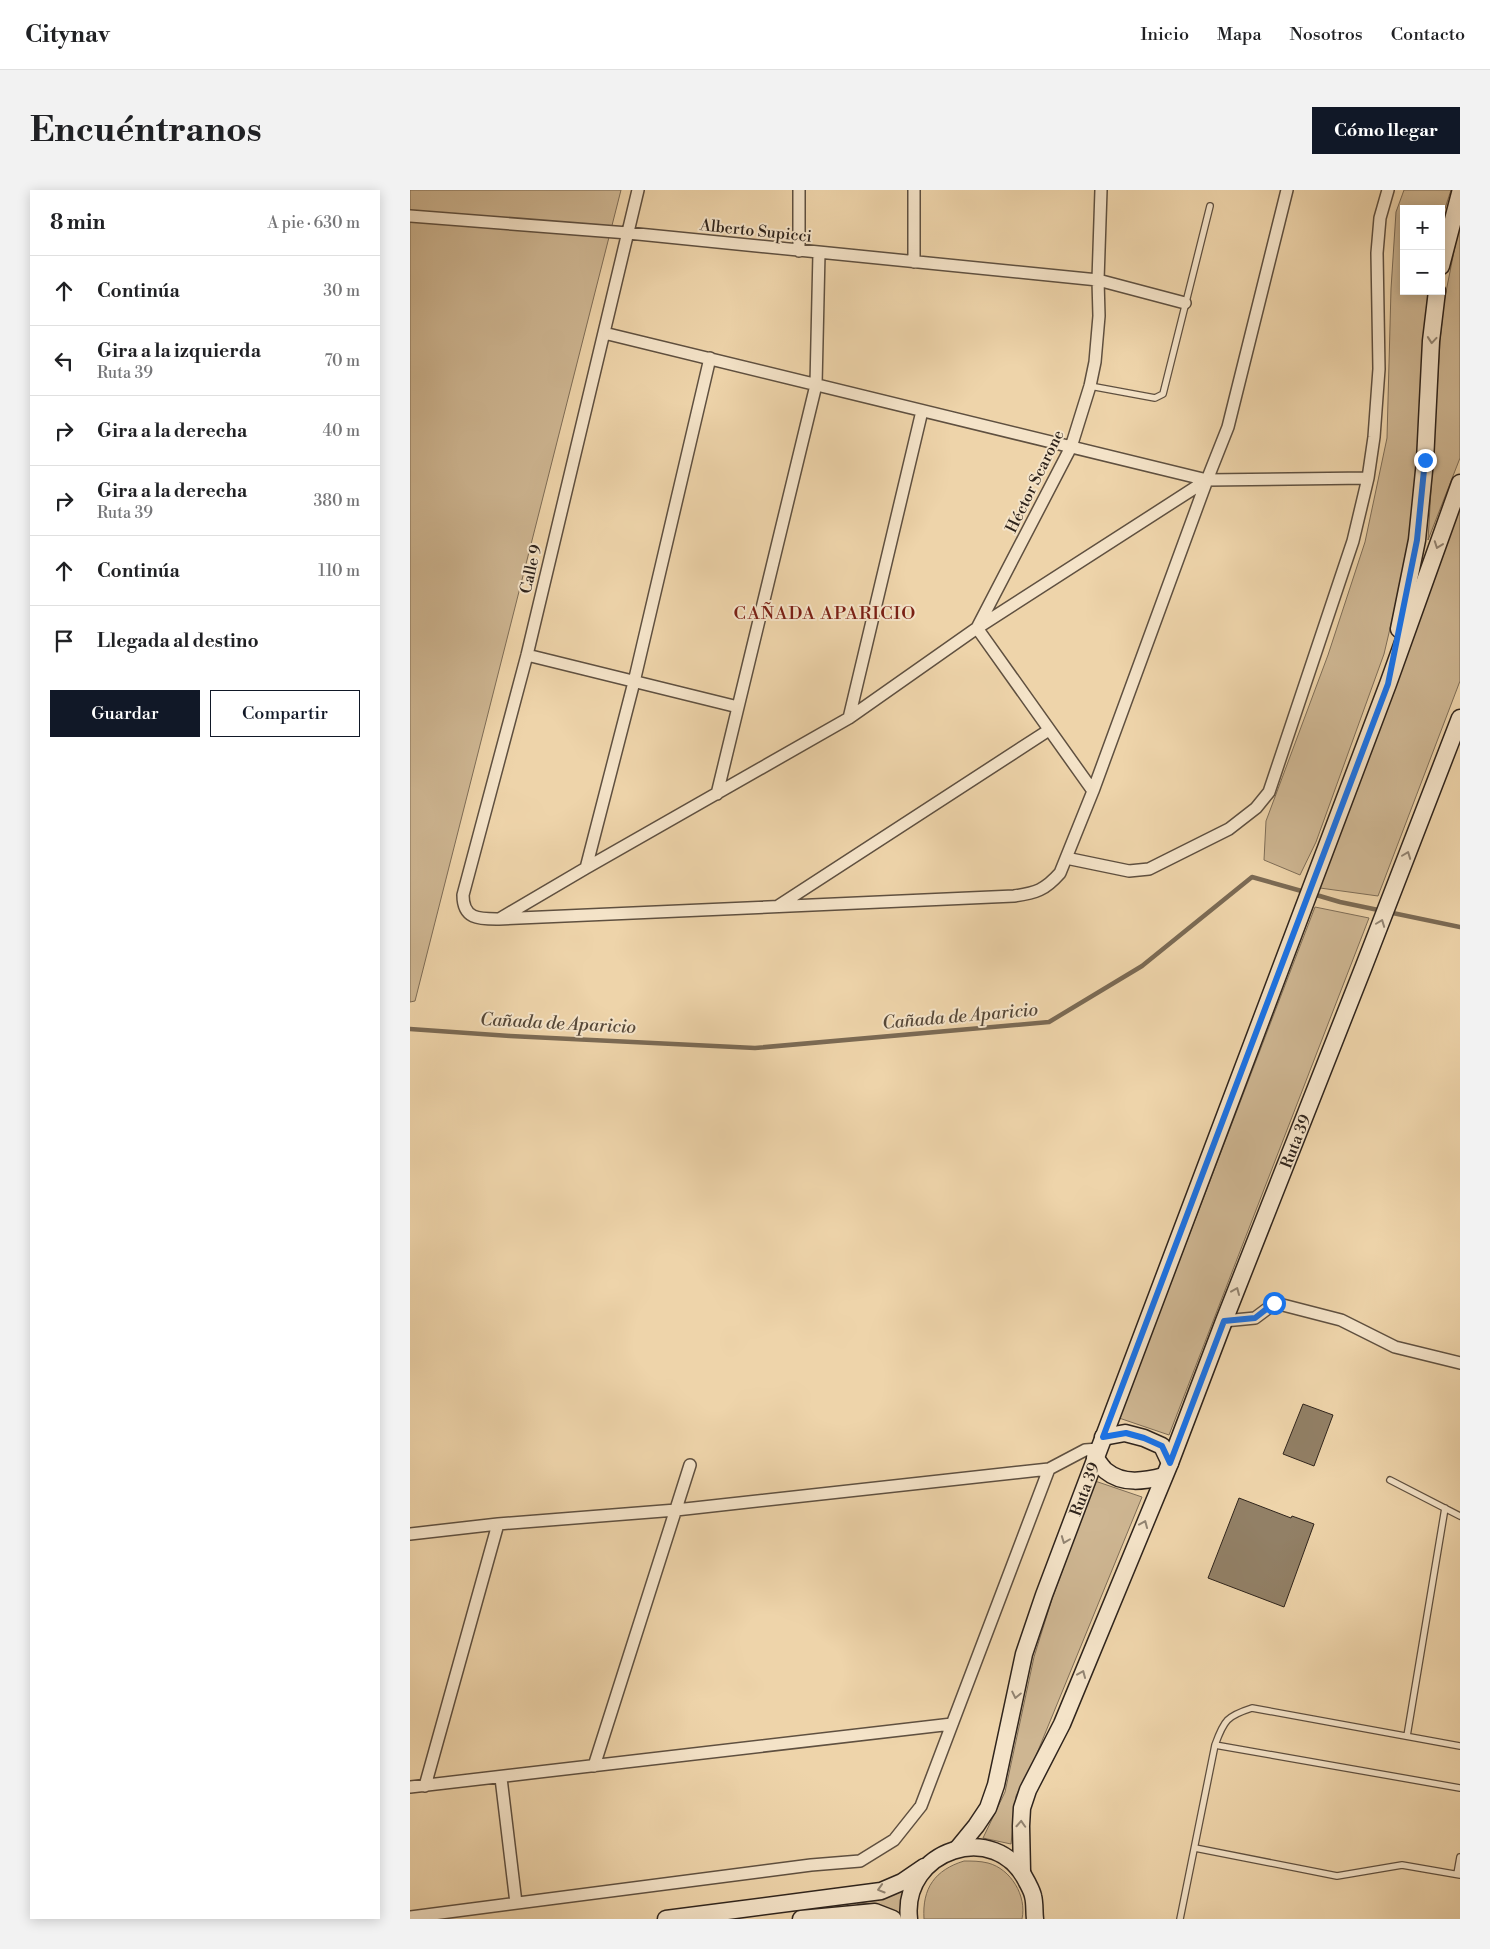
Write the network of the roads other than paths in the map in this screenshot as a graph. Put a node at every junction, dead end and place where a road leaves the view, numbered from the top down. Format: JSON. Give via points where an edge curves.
{"nodes":[{"id":1,"x":638,"y":190,"type":"edge"},
{"id":2,"x":799,"y":190,"type":"edge"},
{"id":3,"x":914,"y":190,"type":"edge"},
{"id":4,"x":1101,"y":190,"type":"edge"},
{"id":5,"x":1288,"y":190,"type":"edge"},
{"id":6,"x":1388,"y":190,"type":"edge"},
{"id":7,"x":1460,"y":193,"type":"edge"},
{"id":8,"x":1210,"y":206,"type":"dead end"},
{"id":9,"x":410,"y":216,"type":"edge"},
{"id":10,"x":628,"y":233,"type":"junction"},
{"id":11,"x":798,"y":251,"type":"junction"},
{"id":12,"x":1445,"y":251,"type":"edge"},
{"id":13,"x":820,"y":253,"type":"junction"},
{"id":14,"x":914,"y":262,"type":"junction"},
{"id":15,"x":1098,"y":280,"type":"junction"},
{"id":16,"x":1437,"y":295,"type":"edge"},
{"id":17,"x":1185,"y":303,"type":"junction"},
{"id":18,"x":604,"y":333,"type":"junction"},
{"id":19,"x":710,"y":358,"type":"junction"},
{"id":20,"x":816,"y":385,"type":"junction"},
{"id":21,"x":1090,"y":386,"type":"junction"},
{"id":22,"x":922,"y":411,"type":"junction"},
{"id":23,"x":1071,"y":447,"type":"junction"},
{"id":24,"x":1368,"y":478,"type":"junction"},
{"id":25,"x":1207,"y":480,"type":"junction"},
{"id":26,"x":1460,"y":483,"type":"edge"},
{"id":27,"x":977,"y":628,"type":"junction"},
{"id":28,"x":526,"y":655,"type":"junction"},
{"id":29,"x":634,"y":682,"type":"junction"},
{"id":30,"x":1388,"y":684,"type":"junction"},
{"id":31,"x":738,"y":707,"type":"junction"},
{"id":32,"x":849,"y":718,"type":"junction"},
{"id":33,"x":1460,"y":718,"type":"edge"},
{"id":34,"x":1049,"y":730,"type":"junction"},
{"id":35,"x":1093,"y":791,"type":"junction"},
{"id":36,"x":717,"y":794,"type":"junction"},
{"id":37,"x":1066,"y":858,"type":"junction"},
{"id":38,"x":586,"y":868,"type":"junction"},
{"id":39,"x":777,"y":906,"type":"junction"},
{"id":40,"x":499,"y":919,"type":"junction"},
{"id":41,"x":1224,"y":1321,"type":"junction"},
{"id":42,"x":1460,"y":1363,"type":"edge"},
{"id":43,"x":1099,"y":1448,"type":"junction"},
{"id":44,"x":690,"y":1465,"type":"dead end"},
{"id":45,"x":1049,"y":1469,"type":"junction"},
{"id":46,"x":1167,"y":1470,"type":"junction"},
{"id":47,"x":1390,"y":1480,"type":"dead end"},
{"id":48,"x":1445,"y":1508,"type":"junction"},
{"id":49,"x":676,"y":1510,"type":"junction"},
{"id":50,"x":1460,"y":1516,"type":"edge"},
{"id":51,"x":498,"y":1524,"type":"junction"},
{"id":52,"x":410,"y":1534,"type":"edge"},
{"id":53,"x":952,"y":1724,"type":"junction"},
{"id":54,"x":1407,"y":1736,"type":"junction"},
{"id":55,"x":1215,"y":1745,"type":"junction"},
{"id":56,"x":1460,"y":1746,"type":"edge"},
{"id":57,"x":594,"y":1766,"type":"junction"},
{"id":58,"x":501,"y":1778,"type":"junction"},
{"id":59,"x":425,"y":1786,"type":"junction"},
{"id":60,"x":410,"y":1787,"type":"edge"},
{"id":61,"x":1460,"y":1788,"type":"edge"},
{"id":62,"x":958,"y":1848,"type":"junction"},
{"id":63,"x":1195,"y":1848,"type":"junction"},
{"id":64,"x":1460,"y":1858,"type":"edge"},
{"id":65,"x":924,"y":1867,"type":"junction"},
{"id":66,"x":1022,"y":1872,"type":"junction"},
{"id":67,"x":1459,"y":1874,"type":"edge"},
{"id":68,"x":1033,"y":1895,"type":"junction"},
{"id":69,"x":516,"y":1903,"type":"junction"},
{"id":70,"x":410,"y":1917,"type":"edge"},
{"id":71,"x":666,"y":1919,"type":"edge"},
{"id":72,"x":801,"y":1919,"type":"edge"},
{"id":73,"x":893,"y":1919,"type":"edge"},
{"id":74,"x":909,"y":1919,"type":"edge"},
{"id":75,"x":1034,"y":1919,"type":"edge"},
{"id":76,"x":1041,"y":1919,"type":"edge"},
{"id":77,"x":1180,"y":1919,"type":"edge"}],
"edges":[{"from":1,"to":10,"type":"street","name":"Calle 9"},
{"from":2,"to":11,"type":"street"},
{"from":3,"to":14,"type":"street"},
{"from":4,"to":15,"type":"street","name":"Héctor Scarone"},
{"from":5,"to":25,"type":"street","via":[[1228,427]]},
{"from":6,"to":24,"type":"street","via":[[1380,218],[1377,254],[1378,370]]},
{"from":7,"to":12,"type":"main road"},
{"from":8,"to":17,"type":"lane"},
{"from":9,"to":10,"type":"street","name":"Alberto Supicci"},
{"from":10,"to":11,"type":"street","name":"Alberto Supicci"},
{"from":10,"to":18,"type":"street","name":"Calle 9"},
{"from":11,"to":13,"type":"street","name":"Alberto Supicci"},
{"from":13,"to":14,"type":"street","name":"Alberto Supicci"},
{"from":13,"to":20,"type":"street"},
{"from":14,"to":15,"type":"street","name":"Alberto Supicci"},
{"from":15,"to":17,"type":"street","name":"Alberto Supicci"},
{"from":15,"to":21,"type":"street","name":"Héctor Scarone","via":[[1099,316]]},
{"from":16,"to":30,"type":"main road","one_way":true,"via":[[1417,540]]},
{"from":17,"to":21,"type":"lane","via":[[1162,394],[1155,398]]},
{"from":18,"to":19,"type":"street"},
{"from":18,"to":28,"type":"street","name":"Calle 9"},
{"from":19,"to":20,"type":"street"},
{"from":19,"to":29,"type":"street"},
{"from":20,"to":22,"type":"street"},
{"from":20,"to":31,"type":"street"},
{"from":21,"to":23,"type":"street","name":"Héctor Scarone"},
{"from":22,"to":23,"type":"street"},
{"from":22,"to":32,"type":"street"},
{"from":23,"to":25,"type":"street"},
{"from":23,"to":27,"type":"street","name":"Héctor Scarone"},
{"from":24,"to":25,"type":"street"},
{"from":24,"to":37,"type":"street","via":[[1353,541],[1269,792],[1256,808],[1229,830],[1149,869],[1129,871]]},
{"from":25,"to":27,"type":"street"},
{"from":25,"to":35,"type":"street"},
{"from":26,"to":30,"type":"main road","name":"Ruta 39","one_way":true},
{"from":27,"to":32,"type":"street"},
{"from":27,"to":34,"type":"street"},
{"from":28,"to":29,"type":"street"},
{"from":28,"to":40,"type":"street","name":"Calle 9","via":[[463,895],[467,911],[479,918]]},
{"from":29,"to":31,"type":"street"},
{"from":29,"to":38,"type":"street"},
{"from":30,"to":43,"type":"main road","name":"Ruta 39"},
{"from":31,"to":36,"type":"street"},
{"from":32,"to":36,"type":"street"},
{"from":41,"to":33,"type":"main road","name":"Ruta 39","one_way":true},
{"from":34,"to":35,"type":"street"},
{"from":34,"to":39,"type":"street"},
{"from":35,"to":37,"type":"street"},
{"from":36,"to":38,"type":"street"},
{"from":37,"to":39,"type":"street","via":[[1051,884],[1034,894]]},
{"from":38,"to":40,"type":"street"},
{"from":39,"to":40,"type":"street"},
{"from":41,"to":42,"type":"street","via":[[1255,1318],[1274,1303],[1341,1320],[1395,1347]]},
{"from":41,"to":46,"type":"main road","name":"Ruta 39"},
{"from":43,"to":45,"type":"street","via":[[1085,1450]]},
{"from":43,"to":46,"type":"main road","via":[[1106,1472],[1124,1480],[1142,1482]]},
{"from":43,"to":46,"type":"main road","via":[[1126,1433],[1144,1438],[1162,1446]]},
{"from":43,"to":62,"type":"main road","name":"Ruta 39","one_way":true,"via":[[1024,1654],[996,1785],[988,1808]]},
{"from":44,"to":49,"type":"street"},
{"from":45,"to":49,"type":"street"},
{"from":45,"to":53,"type":"street"},
{"from":66,"to":46,"type":"main road","name":"Ruta 39","one_way":true,"via":[[1022,1808],[1028,1790],[1062,1724]]},
{"from":47,"to":48,"type":"lane"},
{"from":48,"to":50,"type":"lane"},
{"from":48,"to":54,"type":"lane"},
{"from":49,"to":51,"type":"street"},
{"from":49,"to":57,"type":"street"},
{"from":51,"to":52,"type":"street"},
{"from":51,"to":59,"type":"street"},
{"from":53,"to":57,"type":"street"},
{"from":53,"to":69,"type":"street","via":[[921,1806],[894,1840],[860,1861]]},
{"from":54,"to":55,"type":"lane","via":[[1252,1708],[1231,1715]]},
{"from":54,"to":56,"type":"lane"},
{"from":55,"to":61,"type":"lane"},
{"from":55,"to":63,"type":"lane"},
{"from":57,"to":58,"type":"street"},
{"from":58,"to":59,"type":"street"},
{"from":58,"to":69,"type":"street"},
{"from":59,"to":60,"type":"street"},
{"from":62,"to":65,"type":"main road"},
{"from":62,"to":66,"type":"main road","via":[[994,1851],[1009,1859]]},
{"from":63,"to":67,"type":"lane","via":[[1337,1876],[1402,1865]]},
{"from":63,"to":77,"type":"lane"},
{"from":64,"to":67,"type":"lane"},
{"from":65,"to":71,"type":"main road","one_way":true,"via":[[881,1891]]},
{"from":65,"to":74,"type":"main road","via":[[913,1886]]},
{"from":66,"to":68,"type":"main road"},
{"from":68,"to":75,"type":"main road"},
{"from":68,"to":76,"type":"main road"},
{"from":69,"to":70,"type":"street"},
{"from":72,"to":73,"type":"main road","via":[[875,1912]]}]}
